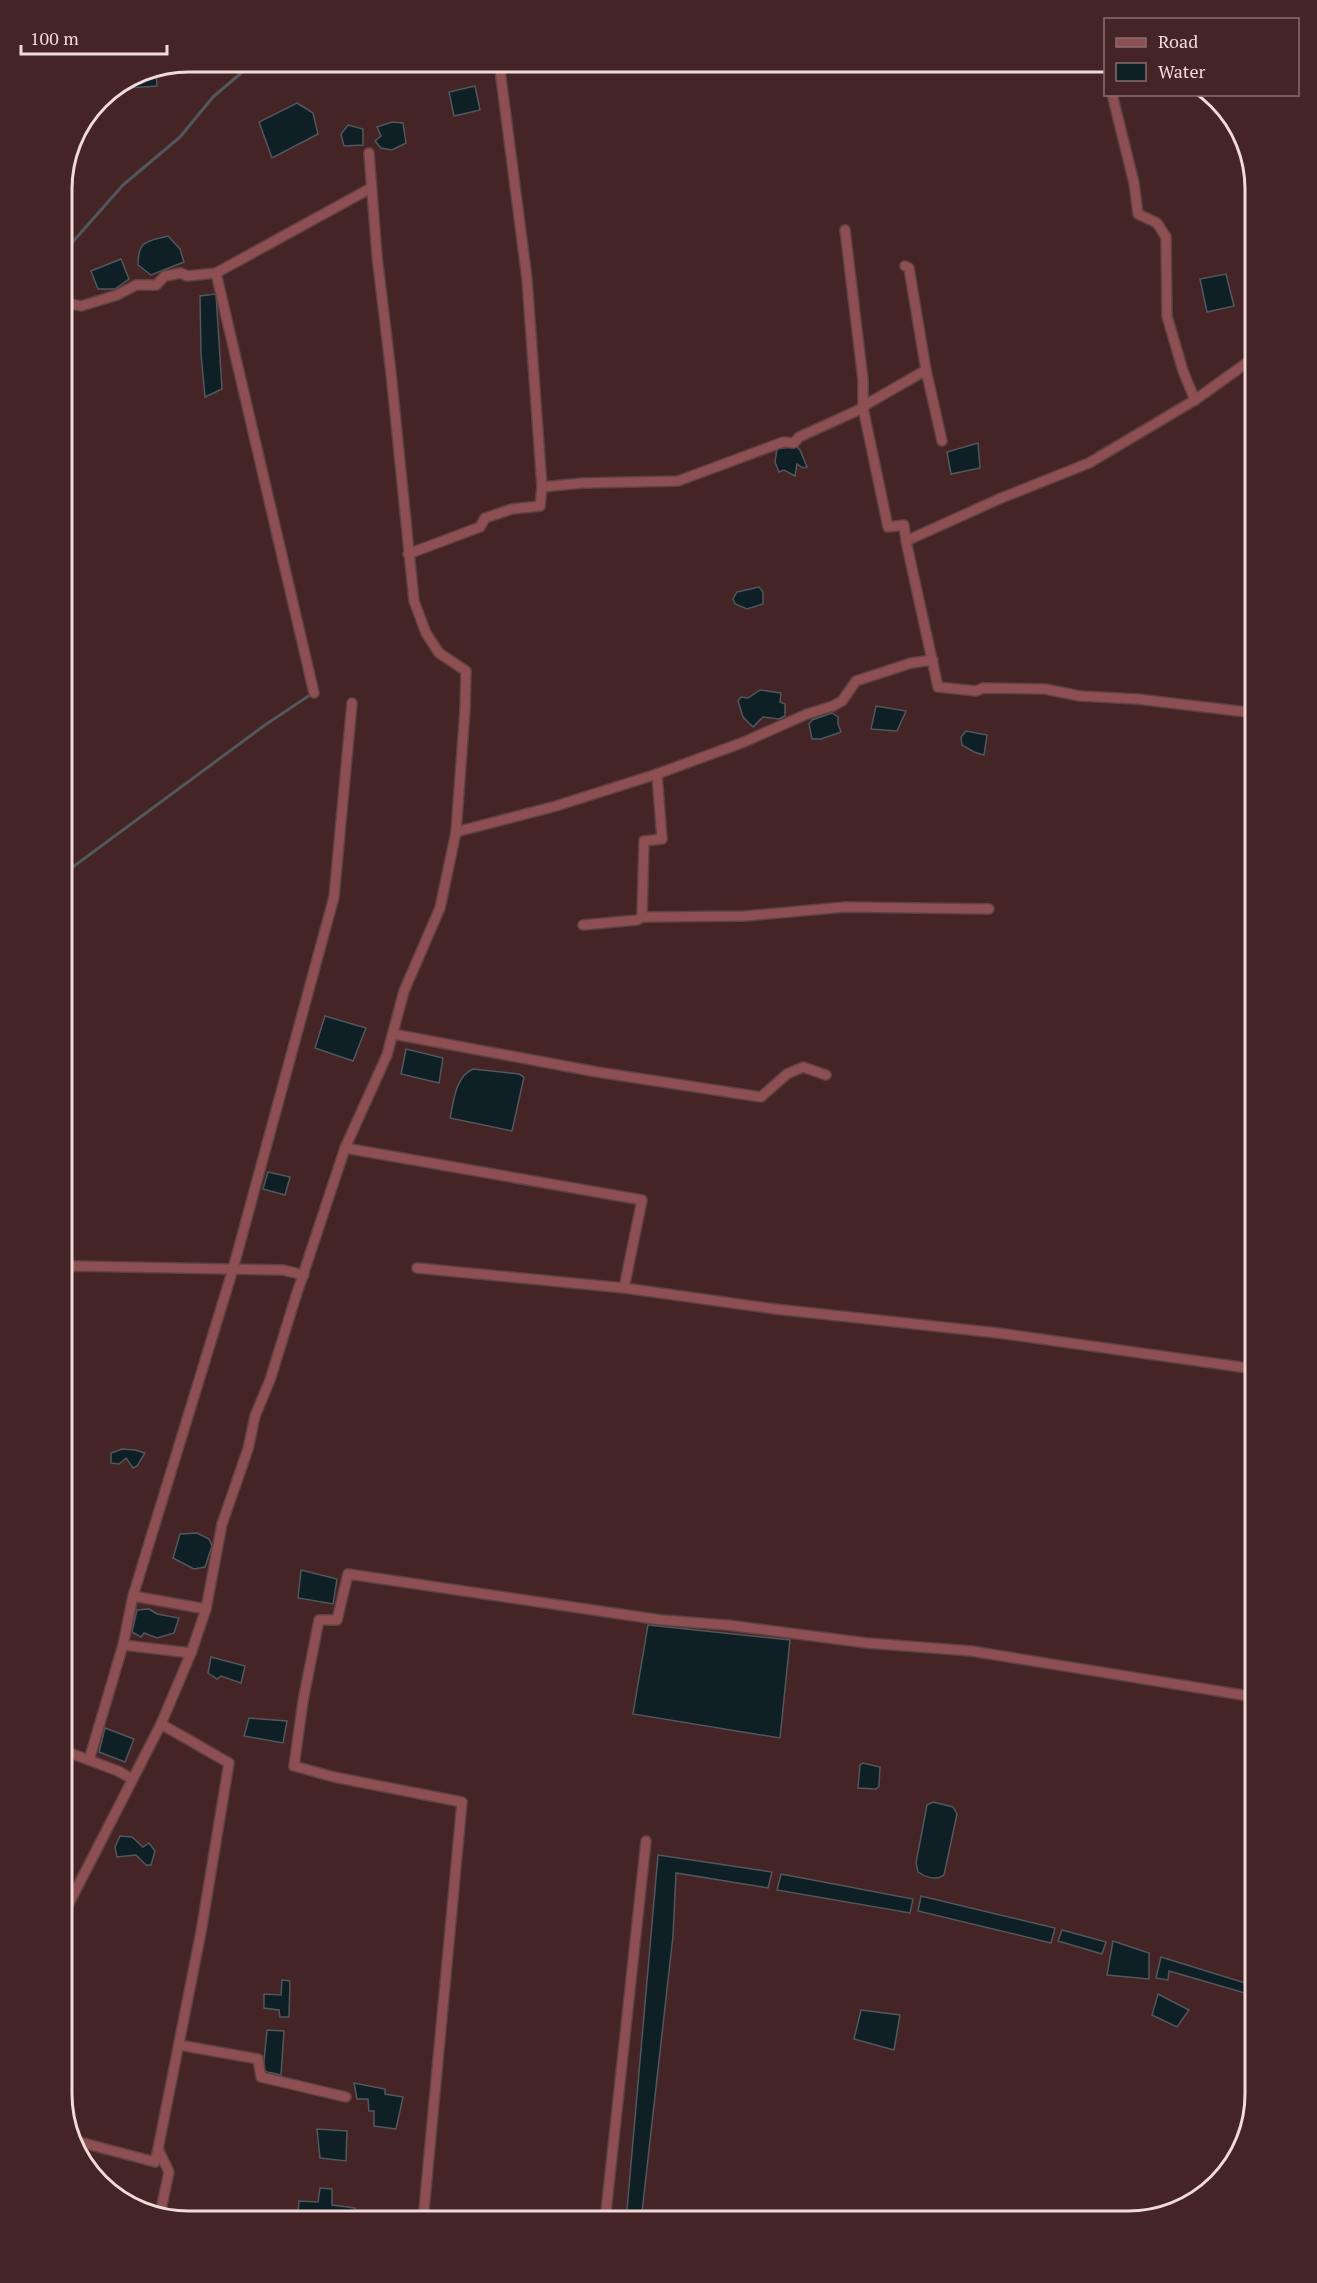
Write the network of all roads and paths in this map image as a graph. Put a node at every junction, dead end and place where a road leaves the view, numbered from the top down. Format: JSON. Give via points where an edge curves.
{"nodes":[{"id":1,"x":500,"y":72,"type":"edge"},
{"id":2,"x":1112,"y":96,"type":"edge"},
{"id":3,"x":369,"y":153,"type":"dead end"},
{"id":4,"x":371,"y":189,"type":"junction"},
{"id":5,"x":845,"y":230,"type":"dead end"},
{"id":6,"x":905,"y":266,"type":"dead end"},
{"id":7,"x":216,"y":273,"type":"junction"},
{"id":8,"x":72,"y":304,"type":"edge"},
{"id":9,"x":1245,"y":365,"type":"edge"},
{"id":10,"x":926,"y":370,"type":"junction"},
{"id":11,"x":1195,"y":400,"type":"junction"},
{"id":12,"x":863,"y":408,"type":"junction"},
{"id":13,"x":942,"y":441,"type":"dead end"},
{"id":14,"x":542,"y":487,"type":"junction"},
{"id":15,"x":906,"y":541,"type":"junction"},
{"id":16,"x":408,"y":554,"type":"junction"},
{"id":17,"x":933,"y":660,"type":"junction"},
{"id":18,"x":314,"y":693,"type":"dead end"},
{"id":19,"x":352,"y":703,"type":"dead end"},
{"id":20,"x":1245,"y":712,"type":"edge"},
{"id":21,"x":657,"y":774,"type":"junction"},
{"id":22,"x":456,"y":832,"type":"junction"},
{"id":23,"x":989,"y":909,"type":"dead end"},
{"id":24,"x":642,"y":917,"type":"junction"},
{"id":25,"x":583,"y":925,"type":"dead end"},
{"id":26,"x":393,"y":1034,"type":"junction"},
{"id":27,"x":826,"y":1075,"type":"dead end"},
{"id":28,"x":345,"y":1148,"type":"junction"},
{"id":29,"x":72,"y":1266,"type":"edge"},
{"id":30,"x":417,"y":1268,"type":"dead end"},
{"id":31,"x":233,"y":1269,"type":"junction"},
{"id":32,"x":304,"y":1275,"type":"junction"},
{"id":33,"x":624,"y":1288,"type":"junction"},
{"id":34,"x":1245,"y":1367,"type":"edge"},
{"id":35,"x":134,"y":1596,"type":"junction"},
{"id":36,"x":206,"y":1609,"type":"junction"},
{"id":37,"x":123,"y":1645,"type":"junction"},
{"id":38,"x":191,"y":1653,"type":"junction"},
{"id":39,"x":1245,"y":1696,"type":"edge"},
{"id":40,"x":161,"y":1724,"type":"junction"},
{"id":41,"x":72,"y":1754,"type":"edge"},
{"id":42,"x":89,"y":1760,"type":"junction"},
{"id":43,"x":132,"y":1779,"type":"junction"},
{"id":44,"x":646,"y":1841,"type":"dead end"},
{"id":45,"x":72,"y":1897,"type":"edge"},
{"id":46,"x":179,"y":2045,"type":"junction"},
{"id":47,"x":346,"y":2097,"type":"dead end"},
{"id":48,"x":83,"y":2143,"type":"edge"},
{"id":49,"x":158,"y":2149,"type":"junction"},
{"id":50,"x":161,"y":2208,"type":"edge"},
{"id":51,"x":424,"y":2211,"type":"edge"},
{"id":52,"x":606,"y":2211,"type":"edge"}],
"edges":[{"from":1,"to":14,"type":"street","via":[[527,279]]},
{"from":2,"to":11,"type":"street","via":[[1138,213],[1157,222],[1166,237],[1167,316]]},
{"from":3,"to":4,"type":"street"},
{"from":4,"to":7,"type":"street"},
{"from":4,"to":16,"type":"street"},
{"from":5,"to":12,"type":"street"},
{"from":6,"to":10,"type":"street","via":[[909,268]]},
{"from":7,"to":8,"type":"street","via":[[165,276],[156,285],[136,285],[81,306]]},
{"from":7,"to":18,"type":"street"},
{"from":9,"to":11,"type":"street"},
{"from":10,"to":12,"type":"street"},
{"from":10,"to":13,"type":"street"},
{"from":11,"to":15,"type":"street","via":[[1089,464]]},
{"from":12,"to":14,"type":"street","via":[[799,437],[794,443],[783,442],[678,481]]},
{"from":12,"to":15,"type":"street","via":[[888,527],[904,525]]},
{"from":14,"to":16,"type":"street","via":[[540,506],[497,513],[485,518],[480,527]]},
{"from":15,"to":17,"type":"street"},
{"from":16,"to":22,"type":"street","via":[[414,601],[426,633],[439,652],[466,671]]},
{"from":17,"to":20,"type":"street","via":[[938,687],[976,691],[1045,689],[1080,696]]},
{"from":17,"to":21,"type":"street","via":[[856,681],[842,701],[833,706]]},
{"from":19,"to":31,"type":"street","via":[[334,897]]},
{"from":21,"to":22,"type":"street"},
{"from":21,"to":24,"type":"street","via":[[662,839],[644,841]]},
{"from":22,"to":26,"type":"street","via":[[440,908],[404,991]]},
{"from":23,"to":24,"type":"street","via":[[845,907],[745,916]]},
{"from":24,"to":25,"type":"street"},
{"from":26,"to":27,"type":"street","via":[[760,1097],[802,1067]]},
{"from":26,"to":28,"type":"street"},
{"from":28,"to":32,"type":"street"},
{"from":28,"to":33,"type":"street","via":[[642,1200]]},
{"from":29,"to":31,"type":"street"},
{"from":30,"to":33,"type":"street"},
{"from":31,"to":32,"type":"street","via":[[283,1269]]},
{"from":31,"to":35,"type":"street"},
{"from":32,"to":36,"type":"street","via":[[222,1524]]},
{"from":33,"to":34,"type":"street"},
{"from":35,"to":36,"type":"street"},
{"from":35,"to":37,"type":"street"},
{"from":36,"to":38,"type":"street"},
{"from":37,"to":38,"type":"street"},
{"from":37,"to":42,"type":"street"},
{"from":38,"to":40,"type":"street"},
{"from":39,"to":51,"type":"street","via":[[971,1651],[661,1620],[348,1574],[337,1620],[319,1620],[294,1766],[462,1802]]},
{"from":40,"to":43,"type":"street"},
{"from":40,"to":46,"type":"street","via":[[229,1763]]},
{"from":41,"to":42,"type":"street"},
{"from":42,"to":43,"type":"street"},
{"from":43,"to":45,"type":"street"},
{"from":44,"to":52,"type":"street"},
{"from":46,"to":47,"type":"street","via":[[258,2059],[261,2077]]},
{"from":46,"to":49,"type":"street"},
{"from":48,"to":49,"type":"street","via":[[154,2162]]},
{"from":49,"to":50,"type":"street","via":[[169,2172]]}]}
